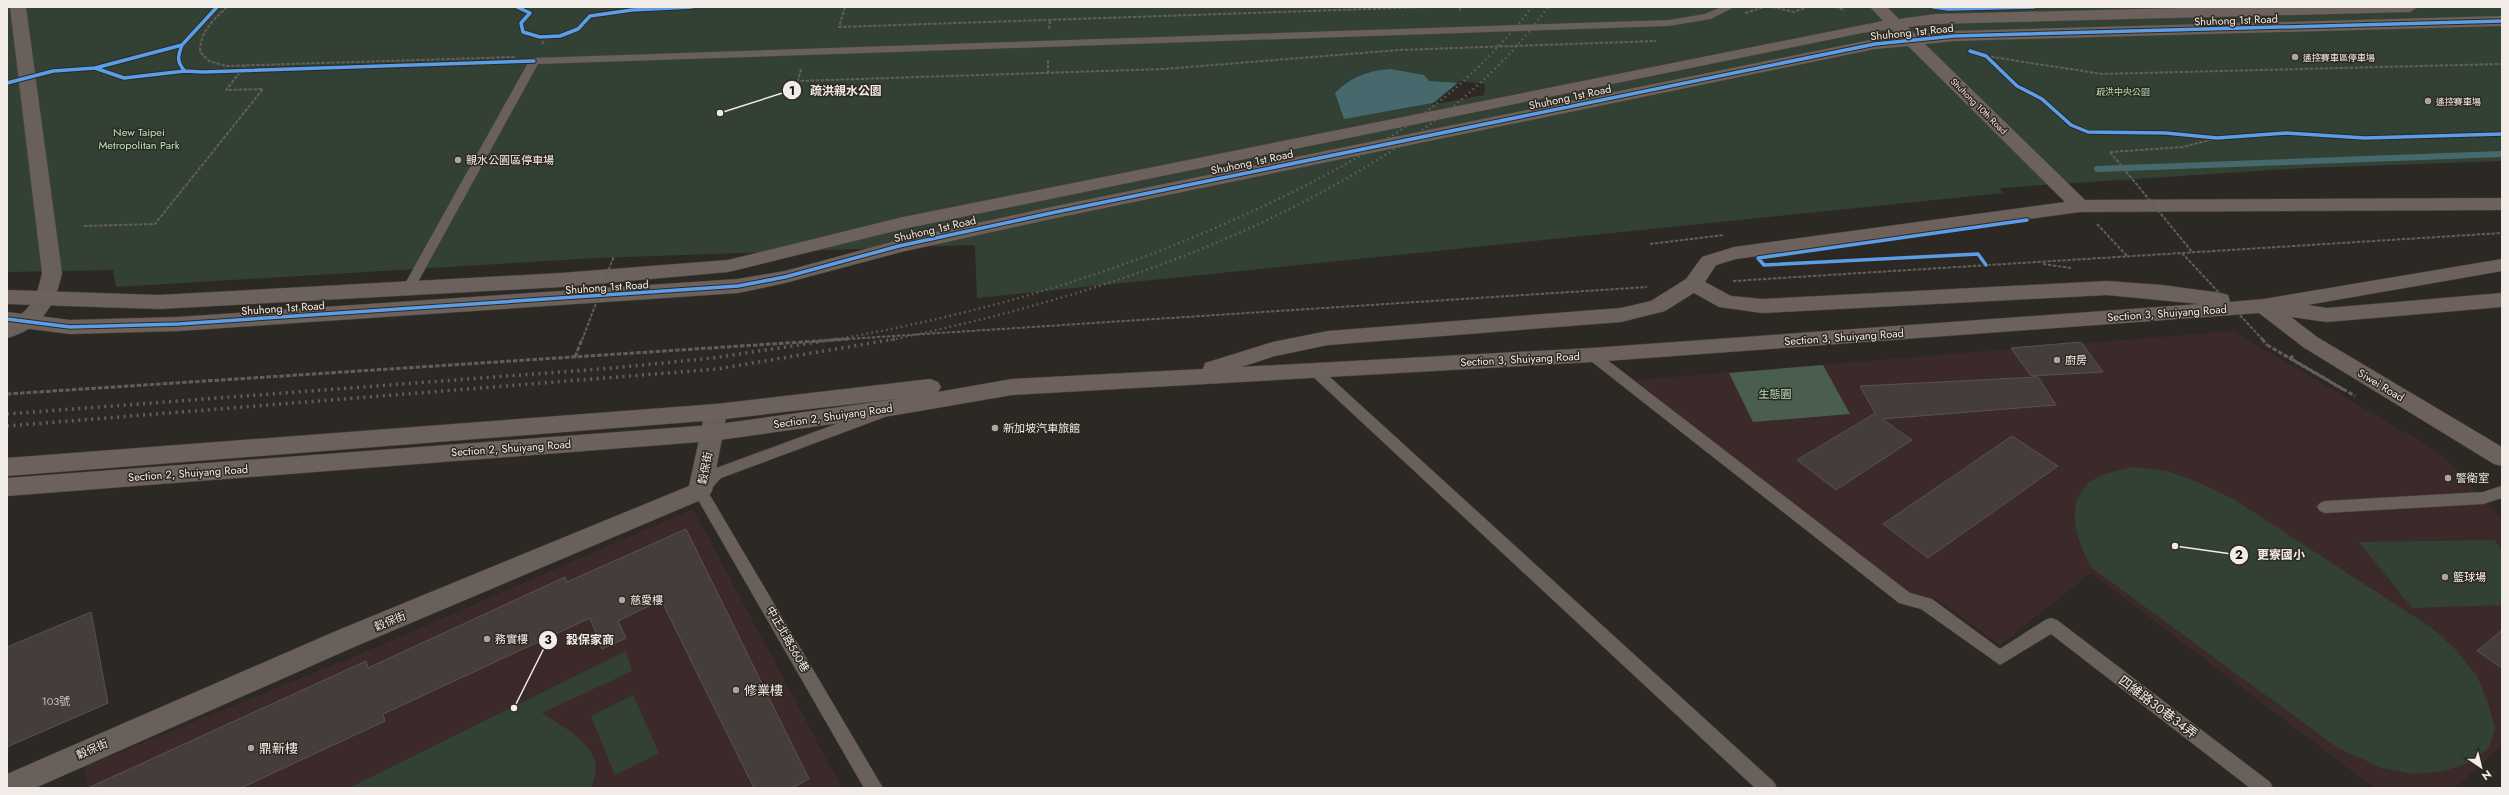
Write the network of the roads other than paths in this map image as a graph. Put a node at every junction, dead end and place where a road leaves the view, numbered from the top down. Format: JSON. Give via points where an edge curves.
{"nodes":[{"id":1,"x":18,"y":7,"type":"edge"},
{"id":2,"x":1729,"y":7,"type":"edge"},
{"id":3,"x":1878,"y":7,"type":"edge"},
{"id":4,"x":2410,"y":7,"type":"edge"},
{"id":5,"x":2502,"y":21,"type":"edge"},
{"id":6,"x":1896,"y":24,"type":"junction"},
{"id":7,"x":1912,"y":39,"type":"junction"},
{"id":8,"x":2502,"y":204,"type":"edge"},
{"id":9,"x":2086,"y":212,"type":"junction"},
{"id":10,"x":2502,"y":265,"type":"edge"},
{"id":11,"x":1693,"y":284,"type":"junction"},
{"id":12,"x":408,"y":289,"type":"junction"},
{"id":13,"x":7,"y":297,"type":"edge"},
{"id":14,"x":47,"y":299,"type":"junction"},
{"id":15,"x":2502,"y":300,"type":"edge"},
{"id":16,"x":2264,"y":306,"type":"junction"},
{"id":17,"x":7,"y":319,"type":"edge"},
{"id":18,"x":29,"y":322,"type":"junction"},
{"id":19,"x":7,"y":331,"type":"edge"},
{"id":20,"x":1592,"y":355,"type":"junction"},
{"id":21,"x":1314,"y":371,"type":"junction"},
{"id":22,"x":1182,"y":378,"type":"junction"},
{"id":23,"x":1012,"y":387,"type":"junction"},
{"id":24,"x":896,"y":407,"type":"junction"},
{"id":25,"x":714,"y":422,"type":"junction"},
{"id":26,"x":2502,"y":458,"type":"edge"},
{"id":27,"x":7,"y":467,"type":"edge"},
{"id":28,"x":7,"y":488,"type":"edge"},
{"id":29,"x":700,"y":491,"type":"junction"},
{"id":30,"x":2502,"y":492,"type":"edge"},
{"id":31,"x":2325,"y":507,"type":"dead end"},
{"id":32,"x":7,"y":787,"type":"edge"},
{"id":33,"x":874,"y":788,"type":"edge"},
{"id":34,"x":1768,"y":788,"type":"edge"},
{"id":35,"x":2264,"y":788,"type":"edge"}],
"edges":[{"from":1,"to":14,"type":"street","via":[[52,273]]},
{"from":2,"to":12,"type":"lane","via":[[1707,17],[1669,23],[534,61]]},
{"from":3,"to":6,"type":"street","name":"Shuhong 10th Road"},
{"from":4,"to":6,"type":"street","name":"Shuhong 1st Road","via":[[1936,20]]},
{"from":5,"to":7,"type":"street","name":"Shuhong 1st Road"},
{"from":6,"to":7,"type":"street","name":"Shuhong 10th Road"},
{"from":6,"to":12,"type":"street","name":"Shuhong 1st Road","via":[[1862,28],[903,223],[728,266]]},
{"from":7,"to":9,"type":"street","name":"Shuhong 10th Road"},
{"from":7,"to":18,"type":"street","name":"Shuhong 1st Road","via":[[1875,44],[1056,212],[899,246],[785,277],[738,286],[178,324],[70,327]]},
{"from":8,"to":9,"type":"street"},
{"from":9,"to":11,"type":"street","via":[[1734,253],[1709,261]]},
{"from":10,"to":16,"type":"street","name":"Section 3, Shuiyang Road"},
{"from":11,"to":16,"type":"street","via":[[1726,302],[1762,306],[2107,288],[2162,292]]},
{"from":11,"to":22,"type":"street","via":[[1658,306],[1621,315],[1328,338],[1273,350]]},
{"from":12,"to":14,"type":"street","name":"Shuhong 1st Road","via":[[159,302]]},
{"from":13,"to":14,"type":"street","name":"Shuhong 1st Road"},
{"from":14,"to":18,"type":"street"},
{"from":15,"to":16,"type":"street","via":[[2327,315]]},
{"from":16,"to":20,"type":"street","name":"Section 3, Shuiyang Road"},
{"from":16,"to":26,"type":"street","name":"Siwei Road","via":[[2310,342]]},
{"from":17,"to":18,"type":"street","name":"Shuhong 1st Road"},
{"from":18,"to":19,"type":"street"},
{"from":20,"to":21,"type":"street","name":"Section 3, Shuiyang Road"},
{"from":20,"to":35,"type":"lane","name":"四維路30巷34弄","via":[[1905,598],[1926,604],[2000,658],[2051,625]]},
{"from":21,"to":22,"type":"street","name":"Section 3, Shuiyang Road"},
{"from":21,"to":34,"type":"lane"},
{"from":22,"to":23,"type":"street","name":"Section 2, Shuiyang Road"},
{"from":23,"to":24,"type":"street","name":"Section 2, Shuiyang Road"},
{"from":23,"to":25,"type":"street","name":"Section 2, Shuiyang Road","via":[[978,382]]},
{"from":24,"to":25,"type":"street","name":"Section 2, Shuiyang Road"},
{"from":24,"to":29,"type":"lane","via":[[716,474]]},
{"from":25,"to":27,"type":"street","name":"Section 2, Shuiyang Road"},
{"from":25,"to":28,"type":"street","name":"Section 2, Shuiyang Road"},
{"from":25,"to":29,"type":"street","name":"穀保街"},
{"from":29,"to":32,"type":"street","name":"穀保街","via":[[345,639]]},
{"from":29,"to":33,"type":"lane","name":"中正北路560巷"},
{"from":30,"to":31,"type":"lane","via":[[2483,498]]}]}
